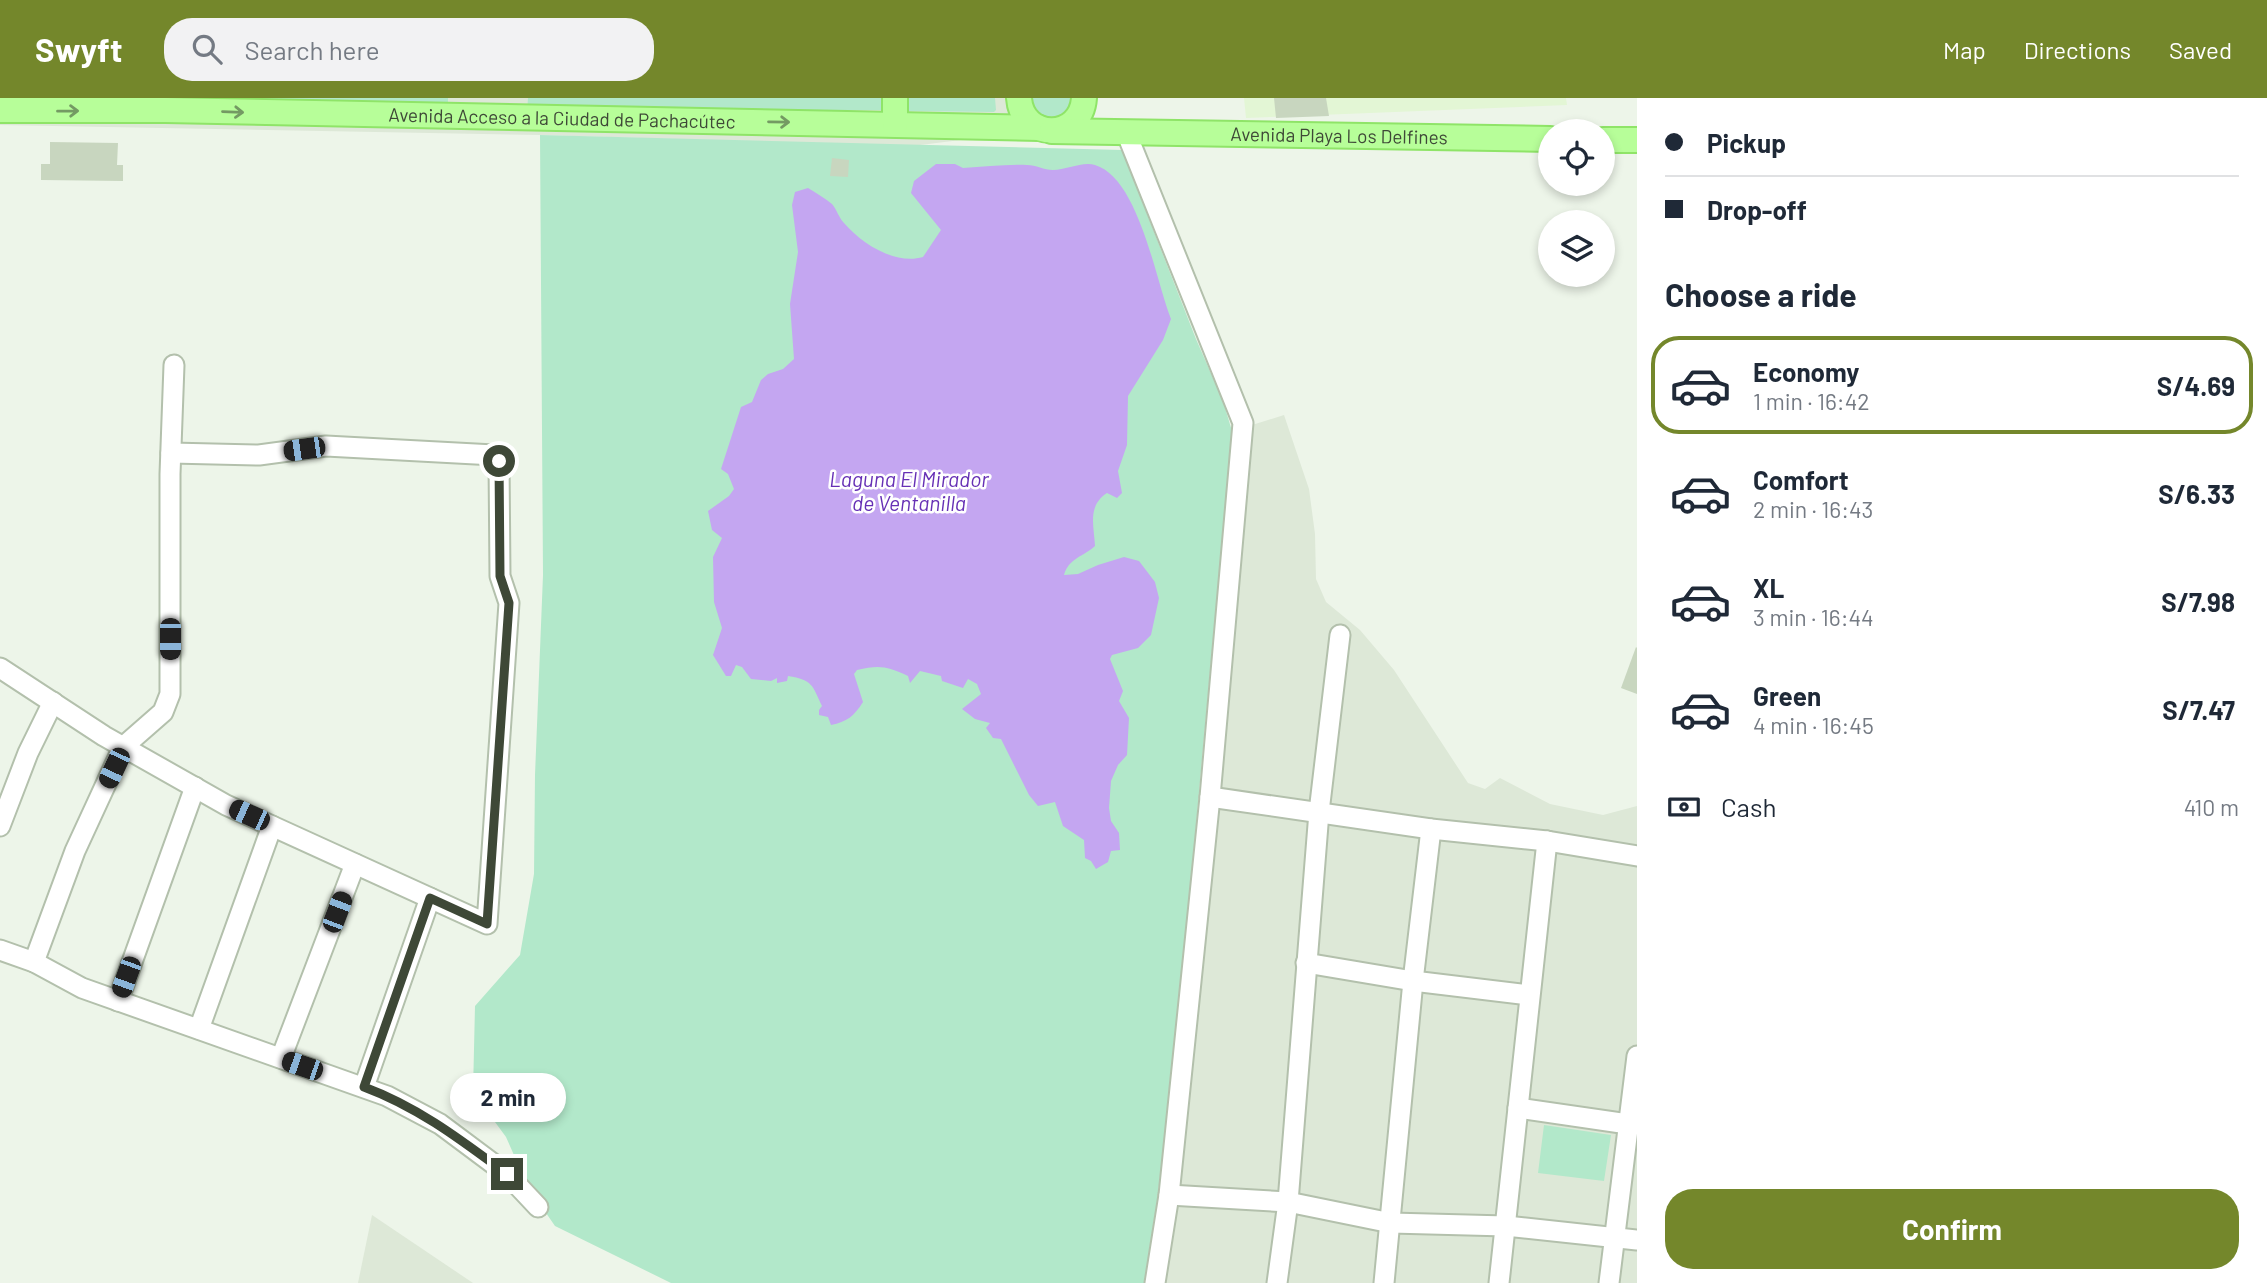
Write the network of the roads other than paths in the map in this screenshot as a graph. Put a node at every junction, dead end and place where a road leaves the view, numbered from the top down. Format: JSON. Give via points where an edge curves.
{"nodes":[{"id":1,"x":895,"y":98,"type":"edge"},
{"id":2,"x":1019,"y":98,"type":"edge"},
{"id":3,"x":1084,"y":100,"type":"edge"},
{"id":4,"x":490,"y":108,"type":"edge"},
{"id":5,"x":0,"y":110,"type":"edge"},
{"id":6,"x":895,"y":124,"type":"junction"},
{"id":7,"x":1045,"y":129,"type":"junction"},
{"id":8,"x":1126,"y":132,"type":"junction"},
{"id":9,"x":1538,"y":139,"type":"edge"},
{"id":10,"x":1615,"y":140,"type":"edge"},
{"id":11,"x":1637,"y":140,"type":"edge"},
{"id":12,"x":174,"y":365,"type":"dead end"},
{"id":13,"x":171,"y":453,"type":"junction"},
{"id":14,"x":1340,"y":635,"type":"dead end"},
{"id":15,"x":0,"y":668,"type":"edge"},
{"id":16,"x":53,"y":702,"type":"junction"},
{"id":17,"x":123,"y":747,"type":"junction"},
{"id":18,"x":195,"y":788,"type":"junction"},
{"id":19,"x":1210,"y":796,"type":"junction"},
{"id":20,"x":1319,"y":812,"type":"junction"},
{"id":21,"x":0,"y":825,"type":"edge"},
{"id":22,"x":272,"y":826,"type":"junction"},
{"id":23,"x":1431,"y":829,"type":"junction"},
{"id":24,"x":1547,"y":841,"type":"junction"},
{"id":25,"x":1637,"y":856,"type":"edge"},
{"id":26,"x":355,"y":864,"type":"junction"},
{"id":27,"x":430,"y":898,"type":"junction"},
{"id":28,"x":0,"y":950,"type":"edge"},
{"id":29,"x":34,"y":962,"type":"junction"},
{"id":30,"x":1306,"y":963,"type":"junction"},
{"id":31,"x":1413,"y":981,"type":"junction"},
{"id":32,"x":1529,"y":995,"type":"junction"},
{"id":33,"x":118,"y":1001,"type":"junction"},
{"id":34,"x":199,"y":1029,"type":"junction"},
{"id":35,"x":1637,"y":1056,"type":"edge"},
{"id":36,"x":281,"y":1058,"type":"junction"},
{"id":37,"x":364,"y":1087,"type":"junction"},
{"id":38,"x":1518,"y":1108,"type":"junction"},
{"id":39,"x":1628,"y":1124,"type":"junction"},
{"id":40,"x":1169,"y":1195,"type":"junction"},
{"id":41,"x":1288,"y":1202,"type":"junction"},
{"id":42,"x":538,"y":1207,"type":"dead end"},
{"id":43,"x":1391,"y":1223,"type":"junction"},
{"id":44,"x":1506,"y":1226,"type":"junction"},
{"id":45,"x":1613,"y":1238,"type":"junction"},
{"id":46,"x":1637,"y":1240,"type":"edge"},
{"id":47,"x":1155,"y":1283,"type":"edge"},
{"id":48,"x":1277,"y":1283,"type":"edge"},
{"id":49,"x":1384,"y":1283,"type":"edge"},
{"id":50,"x":1499,"y":1283,"type":"edge"},
{"id":51,"x":1608,"y":1283,"type":"edge"}],
"edges":[{"from":1,"to":6,"type":"main road"},
{"from":2,"to":7,"type":"main road","via":[[1024,115]]},
{"from":3,"to":7,"type":"main road","via":[[1069,125]]},
{"from":3,"to":8,"type":"main road"},
{"from":5,"to":4,"type":"main road","name":"Avenida Acceso a la Ciudad de Pachacútec","one_way":true},
{"from":4,"to":6,"type":"main road","name":"Avenida Acceso a la Ciudad de Pachacútec","one_way":true},
{"from":6,"to":7,"type":"main road","name":"Avenida Acceso a la Ciudad de Pachacútec"},
{"from":7,"to":8,"type":"main road","name":"Avenida Playa Los Delfines"},
{"from":8,"to":9,"type":"main road","name":"Avenida Playa Los Delfines"},
{"from":8,"to":19,"type":"street","via":[[1243,423]]},
{"from":10,"to":11,"type":"main road"},
{"from":12,"to":13,"type":"street"},
{"from":13,"to":17,"type":"street","via":[[170,694],[163,712]]},
{"from":13,"to":27,"type":"street","via":[[259,454],[326,446],[494,455],[499,461],[500,576],[509,603],[487,924]]},
{"from":14,"to":20,"type":"street"},
{"from":15,"to":16,"type":"street"},
{"from":16,"to":17,"type":"street"},
{"from":16,"to":21,"type":"street"},
{"from":17,"to":18,"type":"street"},
{"from":17,"to":29,"type":"street","via":[[75,851]]},
{"from":18,"to":22,"type":"street"},
{"from":18,"to":33,"type":"street"},
{"from":19,"to":20,"type":"street"},
{"from":19,"to":40,"type":"street"},
{"from":20,"to":23,"type":"street"},
{"from":20,"to":30,"type":"street"},
{"from":22,"to":26,"type":"street"},
{"from":22,"to":34,"type":"street"},
{"from":23,"to":24,"type":"street"},
{"from":23,"to":31,"type":"street"},
{"from":24,"to":25,"type":"street"},
{"from":24,"to":32,"type":"street"},
{"from":26,"to":27,"type":"street"},
{"from":26,"to":36,"type":"street"},
{"from":27,"to":37,"type":"street"},
{"from":28,"to":29,"type":"street"},
{"from":29,"to":33,"type":"street"},
{"from":30,"to":31,"type":"street"},
{"from":30,"to":41,"type":"street"},
{"from":31,"to":32,"type":"street"},
{"from":31,"to":43,"type":"street"},
{"from":32,"to":38,"type":"street"},
{"from":33,"to":34,"type":"street"},
{"from":34,"to":36,"type":"street"},
{"from":35,"to":39,"type":"street"},
{"from":36,"to":37,"type":"street"},
{"from":37,"to":42,"type":"street","via":[[440,1124],[507,1174]]},
{"from":38,"to":39,"type":"street"},
{"from":38,"to":44,"type":"street"},
{"from":39,"to":45,"type":"street"},
{"from":40,"to":41,"type":"street"},
{"from":40,"to":47,"type":"street"},
{"from":41,"to":43,"type":"street"},
{"from":41,"to":48,"type":"street"},
{"from":43,"to":44,"type":"street"},
{"from":43,"to":49,"type":"street"},
{"from":44,"to":45,"type":"street"},
{"from":44,"to":50,"type":"street"},
{"from":45,"to":46,"type":"street"},
{"from":45,"to":51,"type":"street"}]}
